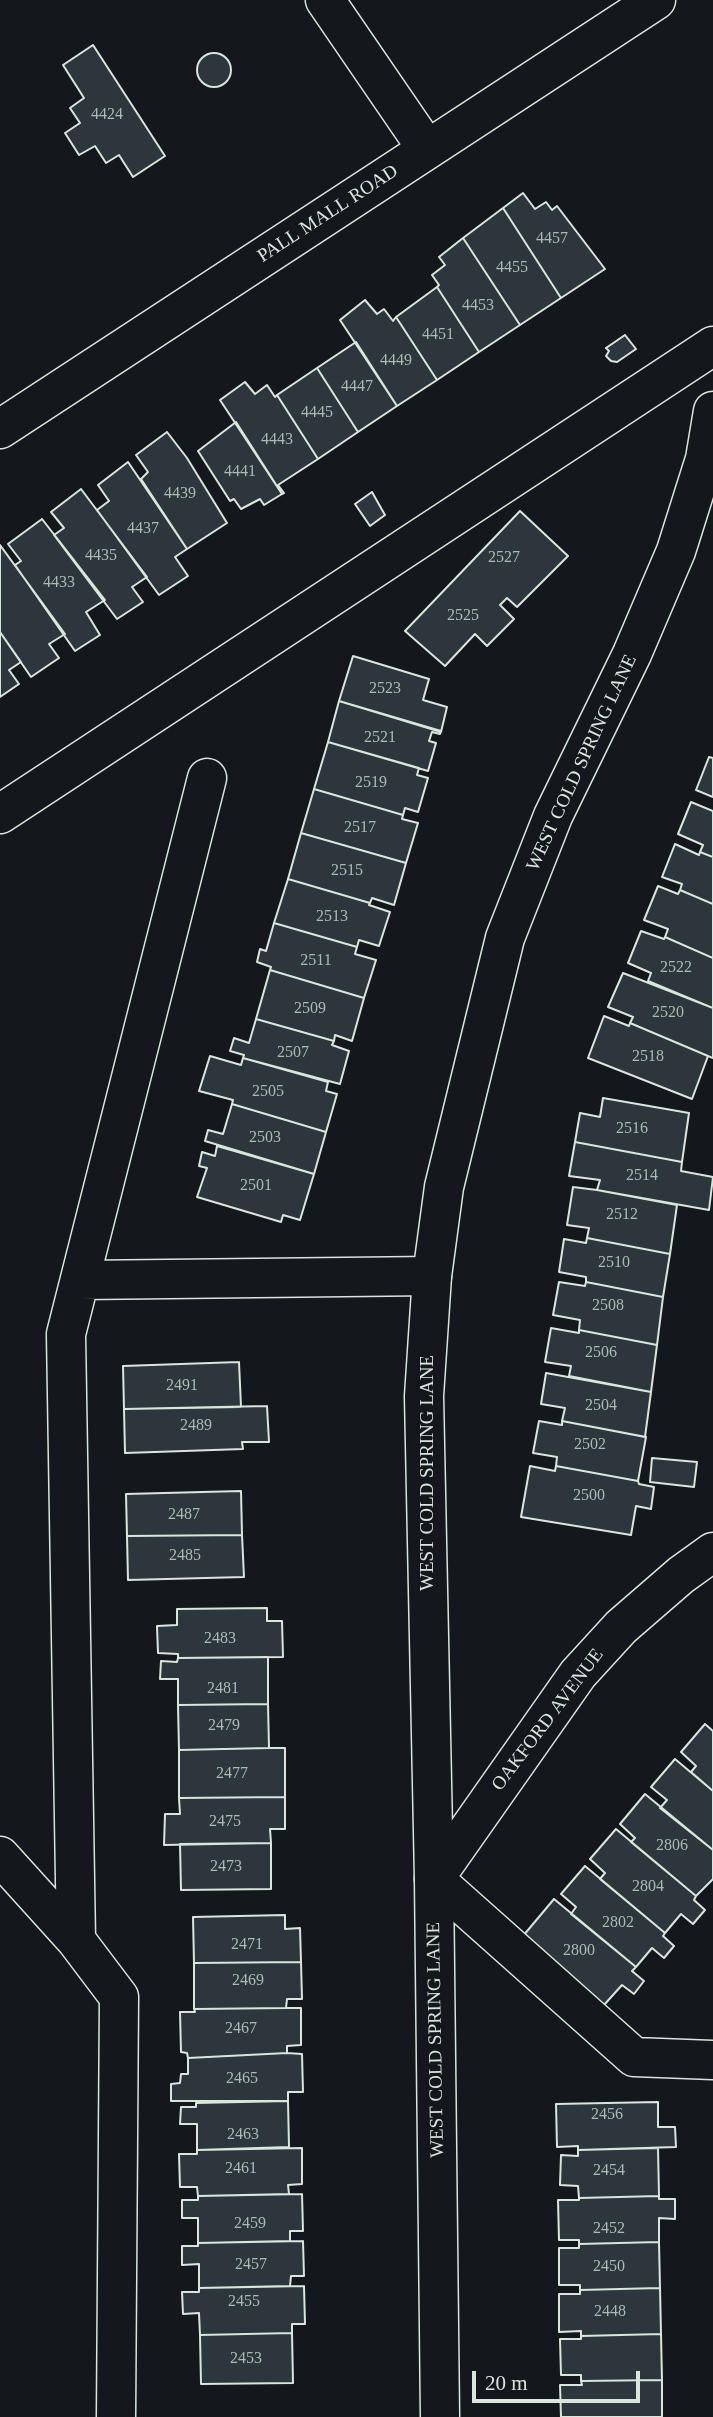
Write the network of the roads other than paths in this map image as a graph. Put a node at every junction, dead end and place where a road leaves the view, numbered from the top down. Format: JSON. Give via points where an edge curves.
{"nodes":[{"id":1,"x":325,"y":0,"type":"edge"},
{"id":2,"x":656,"y":0,"type":"edge"},
{"id":3,"x":427,"y":149,"type":"junction"},
{"id":4,"x":713,"y":346,"type":"edge"},
{"id":5,"x":713,"y":411,"type":"edge"},
{"id":6,"x":0,"y":429,"type":"edge"},
{"id":7,"x":207,"y":778,"type":"dead end"},
{"id":8,"x":0,"y":814,"type":"edge"},
{"id":9,"x":432,"y":1276,"type":"junction"},
{"id":10,"x":81,"y":1280,"type":"junction"},
{"id":11,"x":713,"y":1552,"type":"edge"},
{"id":12,"x":0,"y":1856,"type":"edge"},
{"id":13,"x":434,"y":1878,"type":"junction"},
{"id":14,"x":76,"y":1940,"type":"junction"},
{"id":15,"x":713,"y":2060,"type":"edge"},
{"id":16,"x":116,"y":2417,"type":"edge"},
{"id":17,"x":440,"y":2417,"type":"edge"}],
"edges":[{"from":1,"to":3,"type":"main road"},
{"from":2,"to":3,"type":"main road","name":"PALL MALL ROAD"},
{"from":3,"to":6,"type":"main road","name":"PALL MALL ROAD"},
{"from":4,"to":8,"type":"main road"},
{"from":5,"to":9,"type":"main road","name":"WEST COLD SPRING LANE","via":[[705,458],[677,551],[553,816],[505,938],[444,1186]]},
{"from":7,"to":10,"type":"main road"},
{"from":9,"to":10,"type":"main road"},
{"from":9,"to":13,"type":"main road","name":"WEST COLD SPRING LANE","via":[[424,1396]]},
{"from":10,"to":14,"type":"main road","via":[[66,1334]]},
{"from":11,"to":13,"type":"main road","name":"OAKFORD AVENUE","via":[[621,1627],[578,1674]]},
{"from":12,"to":14,"type":"main road"},
{"from":13,"to":15,"type":"main road","via":[[634,2057]]},
{"from":13,"to":17,"type":"main road","name":"WEST COLD SPRING LANE"},
{"from":14,"to":16,"type":"main road","via":[[119,1997]]}]}
